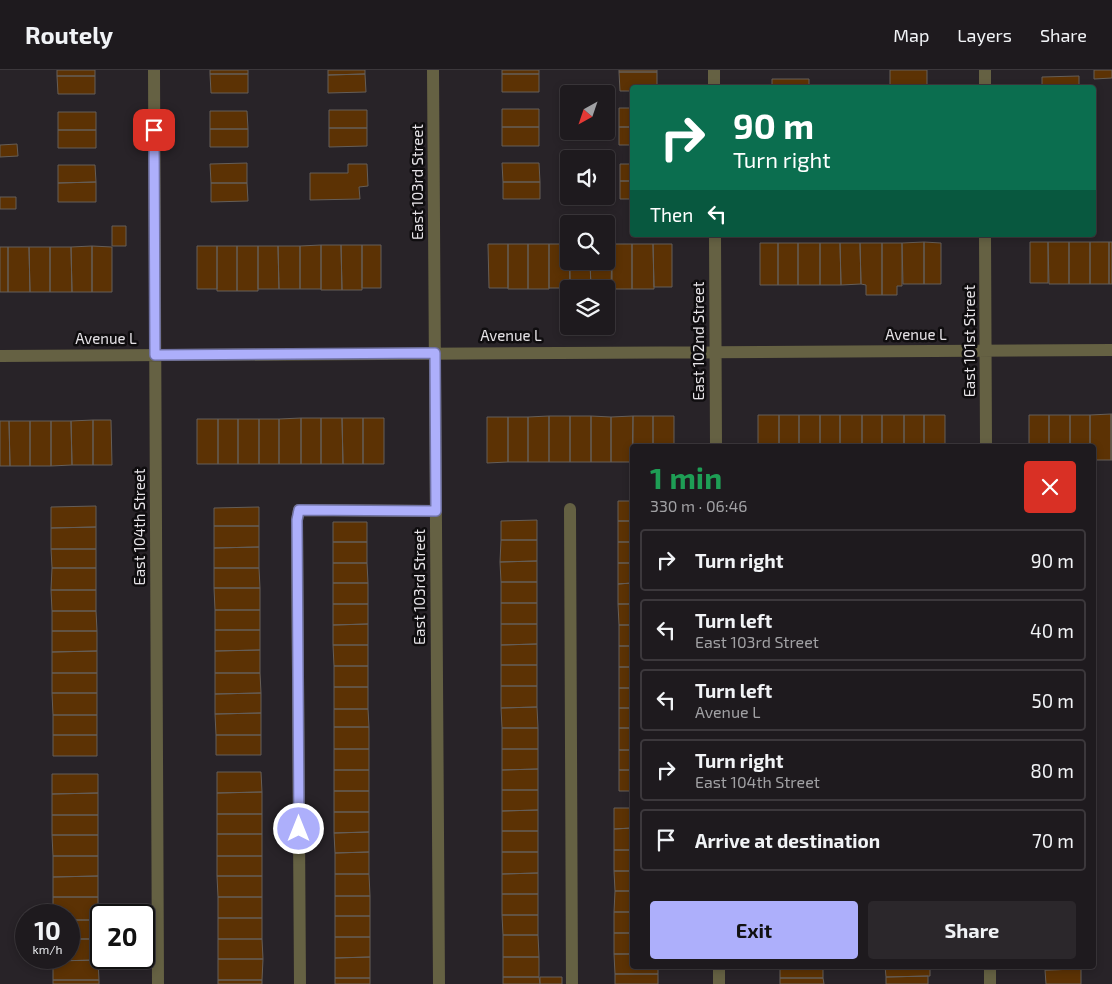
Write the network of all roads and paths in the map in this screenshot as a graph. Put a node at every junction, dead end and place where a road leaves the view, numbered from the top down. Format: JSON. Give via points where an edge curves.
{"nodes":[{"id":1,"x":154,"y":70,"type":"edge"},
{"id":2,"x":433,"y":70,"type":"edge"},
{"id":3,"x":714,"y":70,"type":"edge"},
{"id":4,"x":985,"y":70,"type":"edge"},
{"id":5,"x":714,"y":85,"type":"edge"},
{"id":6,"x":985,"y":85,"type":"edge"},
{"id":7,"x":715,"y":237,"type":"edge"},
{"id":8,"x":985,"y":237,"type":"edge"},
{"id":9,"x":1112,"y":350,"type":"edge"},
{"id":10,"x":986,"y":351,"type":"junction"},
{"id":11,"x":716,"y":352,"type":"junction"},
{"id":12,"x":435,"y":353,"type":"junction"},
{"id":13,"x":155,"y":355,"type":"junction"},
{"id":14,"x":0,"y":356,"type":"edge"},
{"id":15,"x":716,"y":444,"type":"edge"},
{"id":16,"x":986,"y":444,"type":"edge"},
{"id":17,"x":570,"y":509,"type":"dead end"},
{"id":18,"x":436,"y":511,"type":"junction"},
{"id":19,"x":719,"y":969,"type":"edge"},
{"id":20,"x":990,"y":969,"type":"edge"},
{"id":21,"x":158,"y":984,"type":"edge"},
{"id":22,"x":300,"y":984,"type":"edge"},
{"id":23,"x":439,"y":984,"type":"edge"},
{"id":24,"x":572,"y":984,"type":"edge"},
{"id":25,"x":719,"y":984,"type":"edge"},
{"id":26,"x":990,"y":984,"type":"edge"}],
"edges":[{"from":1,"to":13,"type":"street","name":"East 104th Street"},
{"from":2,"to":12,"type":"street","name":"East 103rd Street"},
{"from":3,"to":5,"type":"street"},
{"from":4,"to":6,"type":"street"},
{"from":7,"to":11,"type":"street","name":"East 102nd Street"},
{"from":8,"to":10,"type":"street","name":"East 101st Street"},
{"from":9,"to":10,"type":"street","name":"Avenue L"},
{"from":10,"to":11,"type":"street","name":"Avenue L"},
{"from":10,"to":16,"type":"street","name":"East 101st Street"},
{"from":11,"to":12,"type":"street","name":"Avenue L"},
{"from":11,"to":15,"type":"street","name":"East 102nd Street"},
{"from":12,"to":13,"type":"street","name":"Avenue L"},
{"from":12,"to":18,"type":"street","name":"East 103rd Street"},
{"from":13,"to":14,"type":"street","name":"Avenue L"},
{"from":13,"to":21,"type":"street","name":"East 104th Street"},
{"from":17,"to":24,"type":"street"},
{"from":18,"to":22,"type":"street","via":[[299,510]]},
{"from":18,"to":23,"type":"street","name":"East 103rd Street"},
{"from":19,"to":25,"type":"street"},
{"from":20,"to":26,"type":"street"}]}
